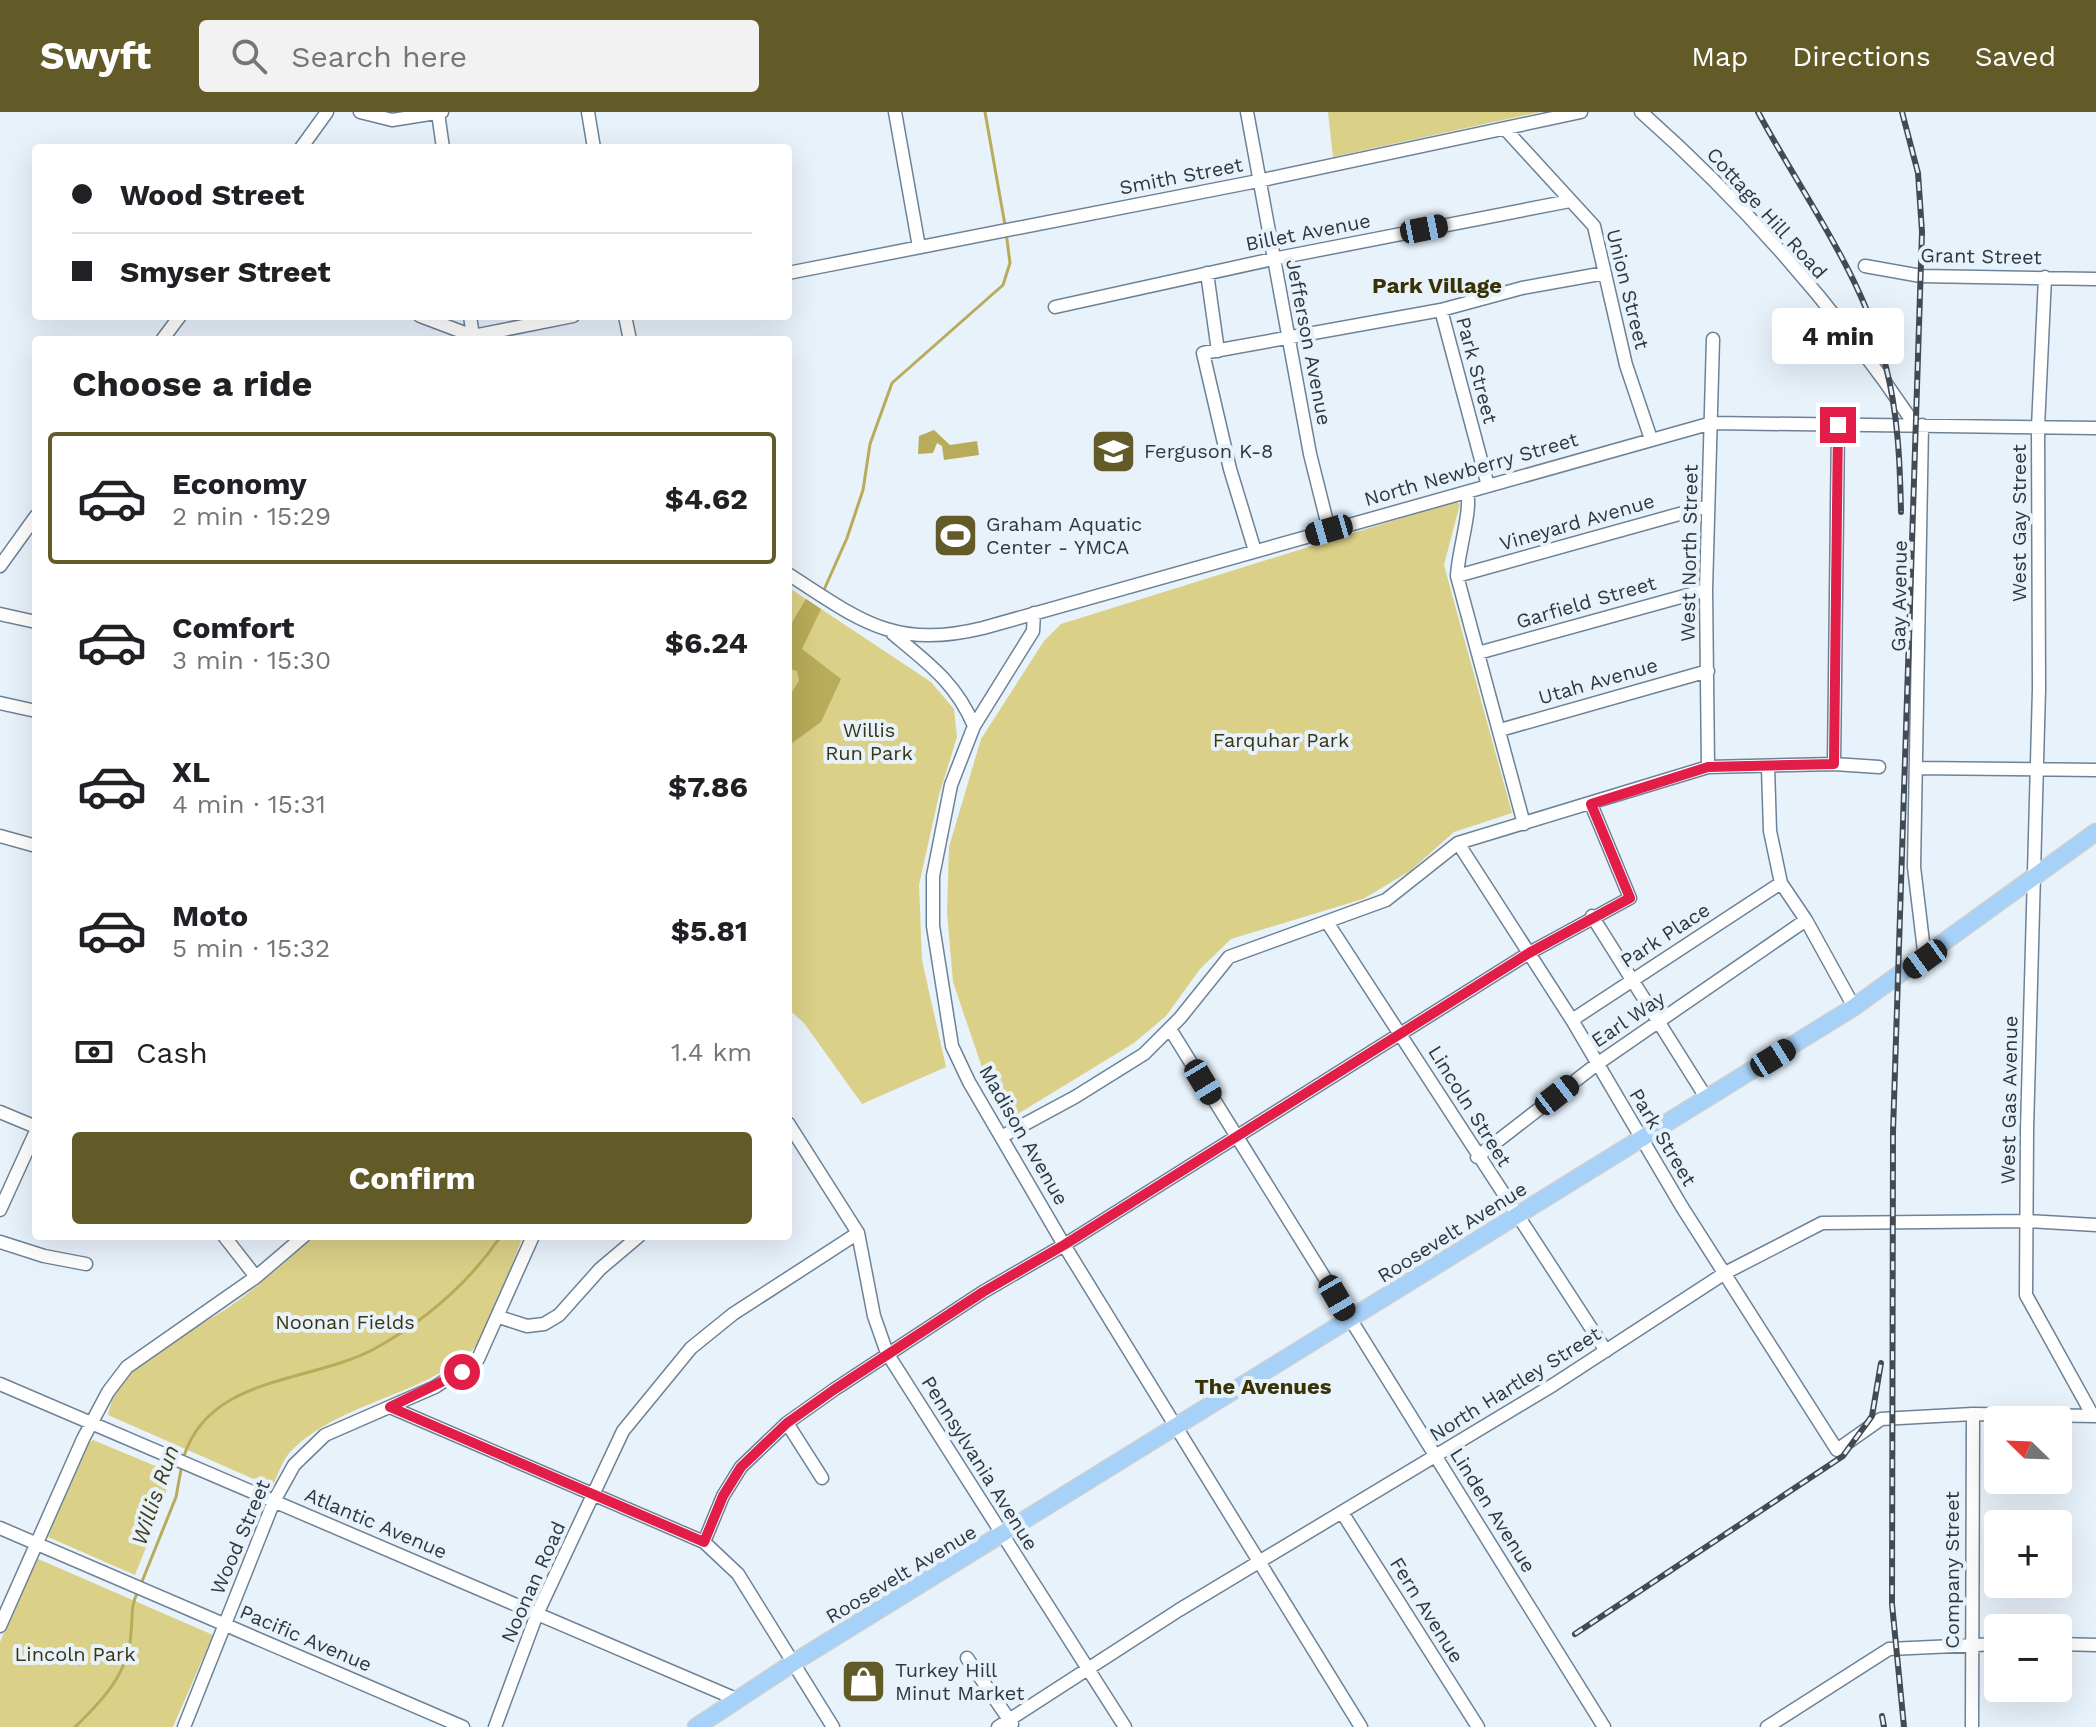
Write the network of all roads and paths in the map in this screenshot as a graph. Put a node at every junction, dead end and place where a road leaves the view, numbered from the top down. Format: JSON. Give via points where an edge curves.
{"nodes":[{"id":1,"x":327,"y":112,"type":"edge"},
{"id":2,"x":360,"y":112,"type":"edge"},
{"id":3,"x":440,"y":112,"type":"edge"},
{"id":4,"x":588,"y":112,"type":"edge"},
{"id":5,"x":895,"y":112,"type":"edge"},
{"id":6,"x":1247,"y":112,"type":"edge"},
{"id":7,"x":1581,"y":112,"type":"edge"},
{"id":8,"x":1641,"y":112,"type":"edge"},
{"id":9,"x":1506,"y":130,"type":"junction"},
{"id":10,"x":304,"y":144,"type":"edge"},
{"id":11,"x":443,"y":144,"type":"edge"},
{"id":12,"x":593,"y":144,"type":"edge"},
{"id":13,"x":1258,"y":181,"type":"junction"},
{"id":14,"x":1570,"y":201,"type":"junction"},
{"id":15,"x":919,"y":247,"type":"junction"},
{"id":16,"x":1273,"y":259,"type":"junction"},
{"id":17,"x":1865,"y":266,"type":"dead end"},
{"id":18,"x":792,"y":272,"type":"edge"},
{"id":19,"x":1207,"y":273,"type":"junction"},
{"id":20,"x":1605,"y":273,"type":"junction"},
{"id":21,"x":2045,"y":277,"type":"junction"},
{"id":22,"x":2096,"y":279,"type":"edge"},
{"id":23,"x":1055,"y":307,"type":"dead end"},
{"id":24,"x":1441,"y":310,"type":"junction"},
{"id":25,"x":431,"y":320,"type":"edge"},
{"id":26,"x":471,"y":320,"type":"edge"},
{"id":27,"x":553,"y":320,"type":"edge"},
{"id":28,"x":473,"y":336,"type":"junction"},
{"id":29,"x":1288,"y":336,"type":"junction"},
{"id":30,"x":1713,"y":339,"type":"dead end"},
{"id":31,"x":1218,"y":351,"type":"junction"},
{"id":32,"x":1712,"y":423,"type":"junction"},
{"id":33,"x":1838,"y":425,"type":"junction"},
{"id":34,"x":1918,"y":425,"type":"junction"},
{"id":35,"x":2038,"y":427,"type":"junction"},
{"id":36,"x":2096,"y":428,"type":"edge"},
{"id":37,"x":1651,"y":439,"type":"junction"},
{"id":38,"x":1488,"y":486,"type":"junction"},
{"id":39,"x":1467,"y":492,"type":"junction"},
{"id":40,"x":1708,"y":506,"type":"junction"},
{"id":41,"x":32,"y":522,"type":"edge"},
{"id":42,"x":1329,"y":530,"type":"junction"},
{"id":43,"x":1255,"y":551,"type":"junction"},
{"id":44,"x":0,"y":566,"type":"edge"},
{"id":45,"x":792,"y":576,"type":"edge"},
{"id":46,"x":1457,"y":576,"type":"junction"},
{"id":47,"x":1706,"y":590,"type":"junction"},
{"id":48,"x":1034,"y":613,"type":"junction"},
{"id":49,"x":0,"y":614,"type":"edge"},
{"id":50,"x":32,"y":621,"type":"edge"},
{"id":51,"x":892,"y":634,"type":"junction"},
{"id":52,"x":1478,"y":653,"type":"junction"},
{"id":53,"x":1708,"y":671,"type":"junction"},
{"id":54,"x":0,"y":703,"type":"edge"},
{"id":55,"x":32,"y":710,"type":"edge"},
{"id":56,"x":974,"y":726,"type":"junction"},
{"id":57,"x":1500,"y":730,"type":"junction"},
{"id":58,"x":1834,"y":764,"type":"junction"},
{"id":59,"x":1708,"y":767,"type":"junction"},
{"id":60,"x":1768,"y":767,"type":"junction"},
{"id":61,"x":1879,"y":767,"type":"dead end"},
{"id":62,"x":1916,"y":768,"type":"junction"},
{"id":63,"x":2036,"y":769,"type":"junction"},
{"id":64,"x":2096,"y":770,"type":"edge"},
{"id":65,"x":1591,"y":804,"type":"junction"},
{"id":66,"x":1524,"y":824,"type":"junction"},
{"id":67,"x":2096,"y":832,"type":"edge"},
{"id":68,"x":0,"y":836,"type":"edge"},
{"id":69,"x":1458,"y":843,"type":"junction"},
{"id":70,"x":32,"y":845,"type":"edge"},
{"id":71,"x":2033,"y":880,"type":"junction"},
{"id":72,"x":1781,"y":883,"type":"junction"},
{"id":73,"x":1592,"y":916,"type":"junction"},
{"id":74,"x":1806,"y":920,"type":"junction"},
{"id":75,"x":1327,"y":922,"type":"junction"},
{"id":76,"x":1529,"y":953,"type":"junction"},
{"id":77,"x":1925,"y":959,"type":"junction"},
{"id":78,"x":1632,"y":980,"type":"junction"},
{"id":79,"x":1854,"y":1007,"type":"junction"},
{"id":80,"x":1572,"y":1020,"type":"junction"},
{"id":81,"x":1660,"y":1022,"type":"junction"},
{"id":82,"x":1170,"y":1029,"type":"junction"},
{"id":83,"x":1402,"y":1034,"type":"junction"},
{"id":84,"x":1597,"y":1064,"type":"junction"},
{"id":85,"x":1707,"y":1099,"type":"junction"},
{"id":86,"x":0,"y":1112,"type":"edge"},
{"id":87,"x":32,"y":1127,"type":"edge"},
{"id":88,"x":792,"y":1134,"type":"edge"},
{"id":89,"x":1235,"y":1136,"type":"junction"},
{"id":90,"x":1001,"y":1137,"type":"junction"},
{"id":91,"x":32,"y":1138,"type":"edge"},
{"id":92,"x":1641,"y":1139,"type":"junction"},
{"id":93,"x":1477,"y":1157,"type":"junction"},
{"id":94,"x":0,"y":1210,"type":"edge"},
{"id":95,"x":1517,"y":1215,"type":"junction"},
{"id":96,"x":2027,"y":1221,"type":"junction"},
{"id":97,"x":2096,"y":1225,"type":"edge"},
{"id":98,"x":858,"y":1233,"type":"junction"},
{"id":99,"x":227,"y":1240,"type":"edge"},
{"id":100,"x":299,"y":1240,"type":"edge"},
{"id":101,"x":531,"y":1240,"type":"edge"},
{"id":102,"x":634,"y":1240,"type":"edge"},
{"id":103,"x":0,"y":1242,"type":"edge"},
{"id":104,"x":1064,"y":1245,"type":"junction"},
{"id":105,"x":86,"y":1264,"type":"dead end"},
{"id":106,"x":1725,"y":1273,"type":"junction"},
{"id":107,"x":256,"y":1277,"type":"junction"},
{"id":108,"x":499,"y":1317,"type":"junction"},
{"id":109,"x":1350,"y":1320,"type":"junction"},
{"id":110,"x":1606,"y":1351,"type":"junction"},
{"id":111,"x":887,"y":1353,"type":"junction"},
{"id":112,"x":0,"y":1384,"type":"edge"},
{"id":113,"x":390,"y":1407,"type":"junction"},
{"id":114,"x":1973,"y":1414,"type":"junction"},
{"id":115,"x":2094,"y":1416,"type":"edge"},
{"id":116,"x":787,"y":1423,"type":"junction"},
{"id":117,"x":91,"y":1425,"type":"junction"},
{"id":118,"x":1175,"y":1428,"type":"junction"},
{"id":119,"x":1436,"y":1457,"type":"junction"},
{"id":120,"x":822,"y":1478,"type":"dead end"},
{"id":121,"x":593,"y":1494,"type":"junction"},
{"id":122,"x":274,"y":1501,"type":"junction"},
{"id":123,"x":1343,"y":1514,"type":"junction"},
{"id":124,"x":0,"y":1528,"type":"edge"},
{"id":125,"x":1001,"y":1537,"type":"junction"},
{"id":126,"x":704,"y":1542,"type":"junction"},
{"id":127,"x":37,"y":1543,"type":"junction"},
{"id":128,"x":1258,"y":1566,"type":"junction"},
{"id":129,"x":537,"y":1614,"type":"junction"},
{"id":130,"x":0,"y":1626,"type":"edge"},
{"id":131,"x":225,"y":1626,"type":"junction"},
{"id":132,"x":2072,"y":1644,"type":"edge"},
{"id":133,"x":1972,"y":1645,"type":"junction"},
{"id":134,"x":1984,"y":1645,"type":"edge"},
{"id":135,"x":2096,"y":1645,"type":"edge"},
{"id":136,"x":967,"y":1658,"type":"dead end"},
{"id":137,"x":793,"y":1663,"type":"junction"},
{"id":138,"x":1089,"y":1667,"type":"junction"},
{"id":139,"x":736,"y":1699,"type":"junction"},
{"id":140,"x":1786,"y":1722,"type":"edge"},
{"id":141,"x":1007,"y":1725,"type":"edge"},
{"id":142,"x":184,"y":1727,"type":"edge"},
{"id":143,"x":463,"y":1727,"type":"edge"},
{"id":144,"x":495,"y":1727,"type":"edge"},
{"id":145,"x":696,"y":1727,"type":"edge"},
{"id":146,"x":833,"y":1727,"type":"edge"},
{"id":147,"x":1125,"y":1727,"type":"edge"},
{"id":148,"x":1361,"y":1727,"type":"edge"},
{"id":149,"x":1478,"y":1727,"type":"edge"},
{"id":150,"x":1604,"y":1727,"type":"edge"},
{"id":151,"x":1767,"y":1727,"type":"edge"},
{"id":152,"x":1972,"y":1727,"type":"edge"}],
"edges":[{"from":1,"to":10,"type":"street"},
{"from":2,"to":3,"type":"street","via":[[392,120]]},
{"from":3,"to":11,"type":"street"},
{"from":4,"to":12,"type":"street"},
{"from":5,"to":15,"type":"street"},
{"from":6,"to":13,"type":"street","name":"Jefferson Avenue"},
{"from":7,"to":9,"type":"street","name":"Smith Street"},
{"from":8,"to":34,"type":"street","name":"Cottage Hill Road","via":[[1771,243]]},
{"from":9,"to":13,"type":"street","name":"Smith Street"},
{"from":9,"to":14,"type":"street","name":"Union Street"},
{"from":13,"to":15,"type":"street","name":"Smith Street"},
{"from":13,"to":16,"type":"street","name":"Jefferson Avenue"},
{"from":14,"to":16,"type":"street","name":"Billet Avenue"},
{"from":14,"to":20,"type":"street","name":"Union Street","via":[[1594,226]]},
{"from":15,"to":18,"type":"street","name":"Smith Street"},
{"from":16,"to":19,"type":"street","name":"Billet Avenue"},
{"from":16,"to":29,"type":"street","name":"Jefferson Avenue"},
{"from":17,"to":21,"type":"street","name":"Grant Street","via":[[1921,276]]},
{"from":19,"to":23,"type":"street","name":"Billet Avenue"},
{"from":19,"to":31,"type":"street"},
{"from":20,"to":24,"type":"street"},
{"from":20,"to":37,"type":"street","name":"Union Street","via":[[1626,365]]},
{"from":21,"to":22,"type":"street","name":"Grant Street"},
{"from":21,"to":35,"type":"street","name":"West Gay Street"},
{"from":24,"to":29,"type":"street"},
{"from":24,"to":38,"type":"street","name":"Park Street"},
{"from":25,"to":28,"type":"street"},
{"from":26,"to":28,"type":"street"},
{"from":27,"to":28,"type":"street"},
{"from":29,"to":31,"type":"street"},
{"from":29,"to":42,"type":"street","name":"Jefferson Avenue"},
{"from":30,"to":32,"type":"street","name":"West North Street"},
{"from":31,"to":43,"type":"street","via":[[1203,353]]},
{"from":32,"to":33,"type":"street","name":"North Newberry Street"},
{"from":32,"to":37,"type":"street","name":"North Newberry Street"},
{"from":32,"to":40,"type":"street","name":"West North Street"},
{"from":33,"to":34,"type":"street","name":"North Newberry Street"},
{"from":33,"to":58,"type":"street"},
{"from":34,"to":35,"type":"street","name":"North Newberry Street"},
{"from":34,"to":62,"type":"street","name":"Gay Avenue"},
{"from":35,"to":36,"type":"street","name":"North Newberry Street"},
{"from":35,"to":63,"type":"street","name":"West Gay Street"},
{"from":37,"to":38,"type":"street","name":"North Newberry Street"},
{"from":38,"to":39,"type":"street","name":"North Newberry Street"},
{"from":39,"to":42,"type":"street","name":"North Newberry Street"},
{"from":39,"to":46,"type":"street","via":[[1470,505]]},
{"from":40,"to":46,"type":"street","name":"Vineyard Avenue"},
{"from":40,"to":47,"type":"street","name":"West North Street"},
{"from":41,"to":44,"type":"street"},
{"from":42,"to":43,"type":"street","name":"North Newberry Street"},
{"from":43,"to":48,"type":"street","name":"North Newberry Street"},
{"from":45,"to":51,"type":"street","name":"North Newberry Street"},
{"from":46,"to":52,"type":"street"},
{"from":47,"to":52,"type":"street","name":"Garfield Street"},
{"from":47,"to":53,"type":"street","name":"West North Street"},
{"from":48,"to":51,"type":"street","name":"North Newberry Street","via":[[956,634]]},
{"from":48,"to":56,"type":"street","name":"Madison Avenue","via":[[1033,631]]},
{"from":49,"to":50,"type":"street"},
{"from":51,"to":56,"type":"street","via":[[946,678]]},
{"from":52,"to":57,"type":"street"},
{"from":53,"to":57,"type":"street","name":"Utah Avenue"},
{"from":53,"to":59,"type":"street","name":"West North Street"},
{"from":54,"to":55,"type":"street"},
{"from":56,"to":90,"type":"street","name":"Madison Avenue","via":[[951,785],[933,876],[933,926],[952,1046]]},
{"from":57,"to":66,"type":"street"},
{"from":58,"to":60,"type":"street"},
{"from":58,"to":61,"type":"street"},
{"from":59,"to":60,"type":"street"},
{"from":59,"to":65,"type":"street"},
{"from":60,"to":72,"type":"street","via":[[1770,831]]},
{"from":62,"to":63,"type":"street"},
{"from":62,"to":77,"type":"street","name":"Gay Avenue","via":[[1914,867]]},
{"from":63,"to":64,"type":"street"},
{"from":63,"to":71,"type":"street","name":"West Gas Avenue"},
{"from":65,"to":66,"type":"street"},
{"from":65,"to":73,"type":"street","via":[[1630,898]]},
{"from":66,"to":69,"type":"street"},
{"from":67,"to":71,"type":"main road","name":"Roosevelt Avenue"},
{"from":68,"to":70,"type":"street"},
{"from":69,"to":75,"type":"street","via":[[1386,900]]},
{"from":69,"to":76,"type":"street","name":"Park Street"},
{"from":71,"to":77,"type":"main road","name":"Roosevelt Avenue"},
{"from":71,"to":96,"type":"street","name":"West Gas Avenue"},
{"from":72,"to":74,"type":"street"},
{"from":72,"to":78,"type":"street","name":"Park Place"},
{"from":73,"to":76,"type":"street"},
{"from":73,"to":78,"type":"street"},
{"from":74,"to":79,"type":"street"},
{"from":74,"to":81,"type":"street","name":"Earl Way"},
{"from":75,"to":82,"type":"street","via":[[1229,957]]},
{"from":75,"to":83,"type":"street","name":"Lincoln Street"},
{"from":76,"to":80,"type":"street","name":"Park Street"},
{"from":76,"to":83,"type":"street"},
{"from":77,"to":79,"type":"main road","name":"Roosevelt Avenue"},
{"from":78,"to":80,"type":"street","name":"Park Place"},
{"from":78,"to":81,"type":"street"},
{"from":79,"to":85,"type":"main road","name":"Roosevelt Avenue"},
{"from":80,"to":84,"type":"street","name":"Park Street"},
{"from":81,"to":84,"type":"street","name":"Earl Way"},
{"from":81,"to":85,"type":"street"},
{"from":82,"to":89,"type":"street","name":"Linden Avenue"},
{"from":82,"to":90,"type":"street","via":[[1144,1054]]},
{"from":83,"to":89,"type":"street"},
{"from":83,"to":93,"type":"street","name":"Lincoln Street"},
{"from":84,"to":92,"type":"street","name":"Park Street"},
{"from":84,"to":93,"type":"street","name":"Earl Way"},
{"from":85,"to":92,"type":"main road","name":"Roosevelt Avenue"},
{"from":86,"to":87,"type":"street"},
{"from":88,"to":98,"type":"street","name":"Pennsylvania Avenue"},
{"from":89,"to":104,"type":"street"},
{"from":89,"to":109,"type":"street","name":"Linden Avenue"},
{"from":90,"to":104,"type":"street","name":"Madison Avenue"},
{"from":91,"to":94,"type":"street"},
{"from":92,"to":95,"type":"main road","name":"Roosevelt Avenue"},
{"from":92,"to":106,"type":"street","name":"Park Street"},
{"from":93,"to":95,"type":"street","name":"Lincoln Street"},
{"from":95,"to":109,"type":"main road","name":"Roosevelt Avenue"},
{"from":95,"to":110,"type":"street","name":"Lincoln Street"},
{"from":96,"to":97,"type":"street","name":"North Hartley Street"},
{"from":96,"to":106,"type":"street","name":"North Hartley Street","via":[[1822,1223]]},
{"from":96,"to":115,"type":"street","name":"West Gas Avenue","via":[[2026,1295]]},
{"from":98,"to":111,"type":"street","name":"Pennsylvania Avenue"},
{"from":98,"to":121,"type":"street","name":"Noonan Road","via":[[733,1314],[691,1348],[623,1431]]},
{"from":99,"to":107,"type":"street"},
{"from":100,"to":107,"type":"street"},
{"from":101,"to":108,"type":"street","name":"Wood Street"},
{"from":102,"to":108,"type":"street","via":[[544,1324],[527,1326]]},
{"from":103,"to":105,"type":"street"},
{"from":104,"to":111,"type":"street"},
{"from":104,"to":118,"type":"street","name":"Madison Avenue"},
{"from":106,"to":110,"type":"street","name":"North Hartley Street"},
{"from":106,"to":114,"type":"street","name":"Park Street","via":[[1837,1450],[1881,1419]]},
{"from":107,"to":117,"type":"street","via":[[127,1367]]},
{"from":108,"to":113,"type":"street","name":"Wood Street","via":[[478,1359]]},
{"from":109,"to":118,"type":"main road","name":"Roosevelt Avenue"},
{"from":109,"to":119,"type":"street","name":"Linden Avenue"},
{"from":110,"to":119,"type":"street","name":"North Hartley Street"},
{"from":111,"to":116,"type":"street"},
{"from":111,"to":125,"type":"street","name":"Pennsylvania Avenue"},
{"from":112,"to":117,"type":"street","name":"Atlantic Avenue"},
{"from":113,"to":121,"type":"street"},
{"from":113,"to":122,"type":"street","name":"Wood Street","via":[[319,1440],[294,1465]]},
{"from":114,"to":115,"type":"street"},
{"from":114,"to":133,"type":"street","name":"Company Street"},
{"from":116,"to":120,"type":"street"},
{"from":116,"to":126,"type":"street","via":[[741,1467]]},
{"from":117,"to":122,"type":"street","name":"Atlantic Avenue"},
{"from":117,"to":127,"type":"street"},
{"from":118,"to":125,"type":"main road","name":"Roosevelt Avenue"},
{"from":118,"to":128,"type":"street","name":"Madison Avenue"},
{"from":119,"to":123,"type":"street","name":"North Hartley Street"},
{"from":119,"to":150,"type":"street","name":"Linden Avenue"},
{"from":121,"to":126,"type":"street"},
{"from":121,"to":129,"type":"street","name":"Noonan Road"},
{"from":122,"to":129,"type":"street","name":"Atlantic Avenue"},
{"from":122,"to":131,"type":"street","name":"Wood Street"},
{"from":123,"to":128,"type":"street","name":"North Hartley Street"},
{"from":123,"to":149,"type":"street","name":"Fern Avenue"},
{"from":124,"to":127,"type":"street","name":"Pacific Avenue"},
{"from":125,"to":137,"type":"main road","name":"Roosevelt Avenue"},
{"from":125,"to":138,"type":"street","name":"Pennsylvania Avenue"},
{"from":126,"to":137,"type":"street","via":[[738,1574]]},
{"from":127,"to":130,"type":"street"},
{"from":127,"to":131,"type":"street","name":"Pacific Avenue"},
{"from":128,"to":138,"type":"street","name":"North Hartley Street"},
{"from":128,"to":148,"type":"street","name":"Madison Avenue"},
{"from":129,"to":139,"type":"street","name":"Atlantic Avenue"},
{"from":129,"to":144,"type":"street","name":"Noonan Road"},
{"from":131,"to":142,"type":"street","name":"Wood Street"},
{"from":131,"to":143,"type":"street","name":"Pacific Avenue"},
{"from":132,"to":135,"type":"street"},
{"from":133,"to":134,"type":"street"},
{"from":133,"to":140,"type":"street","via":[[1889,1649]]},
{"from":133,"to":152,"type":"street","name":"Company Street"},
{"from":136,"to":141,"type":"street"},
{"from":137,"to":139,"type":"main road","name":"Roosevelt Avenue"},
{"from":137,"to":146,"type":"street"},
{"from":138,"to":141,"type":"street","name":"North Hartley Street"},
{"from":138,"to":147,"type":"street","name":"Pennsylvania Avenue"},
{"from":139,"to":145,"type":"main road","name":"Roosevelt Avenue"},
{"from":140,"to":151,"type":"street"}]}
